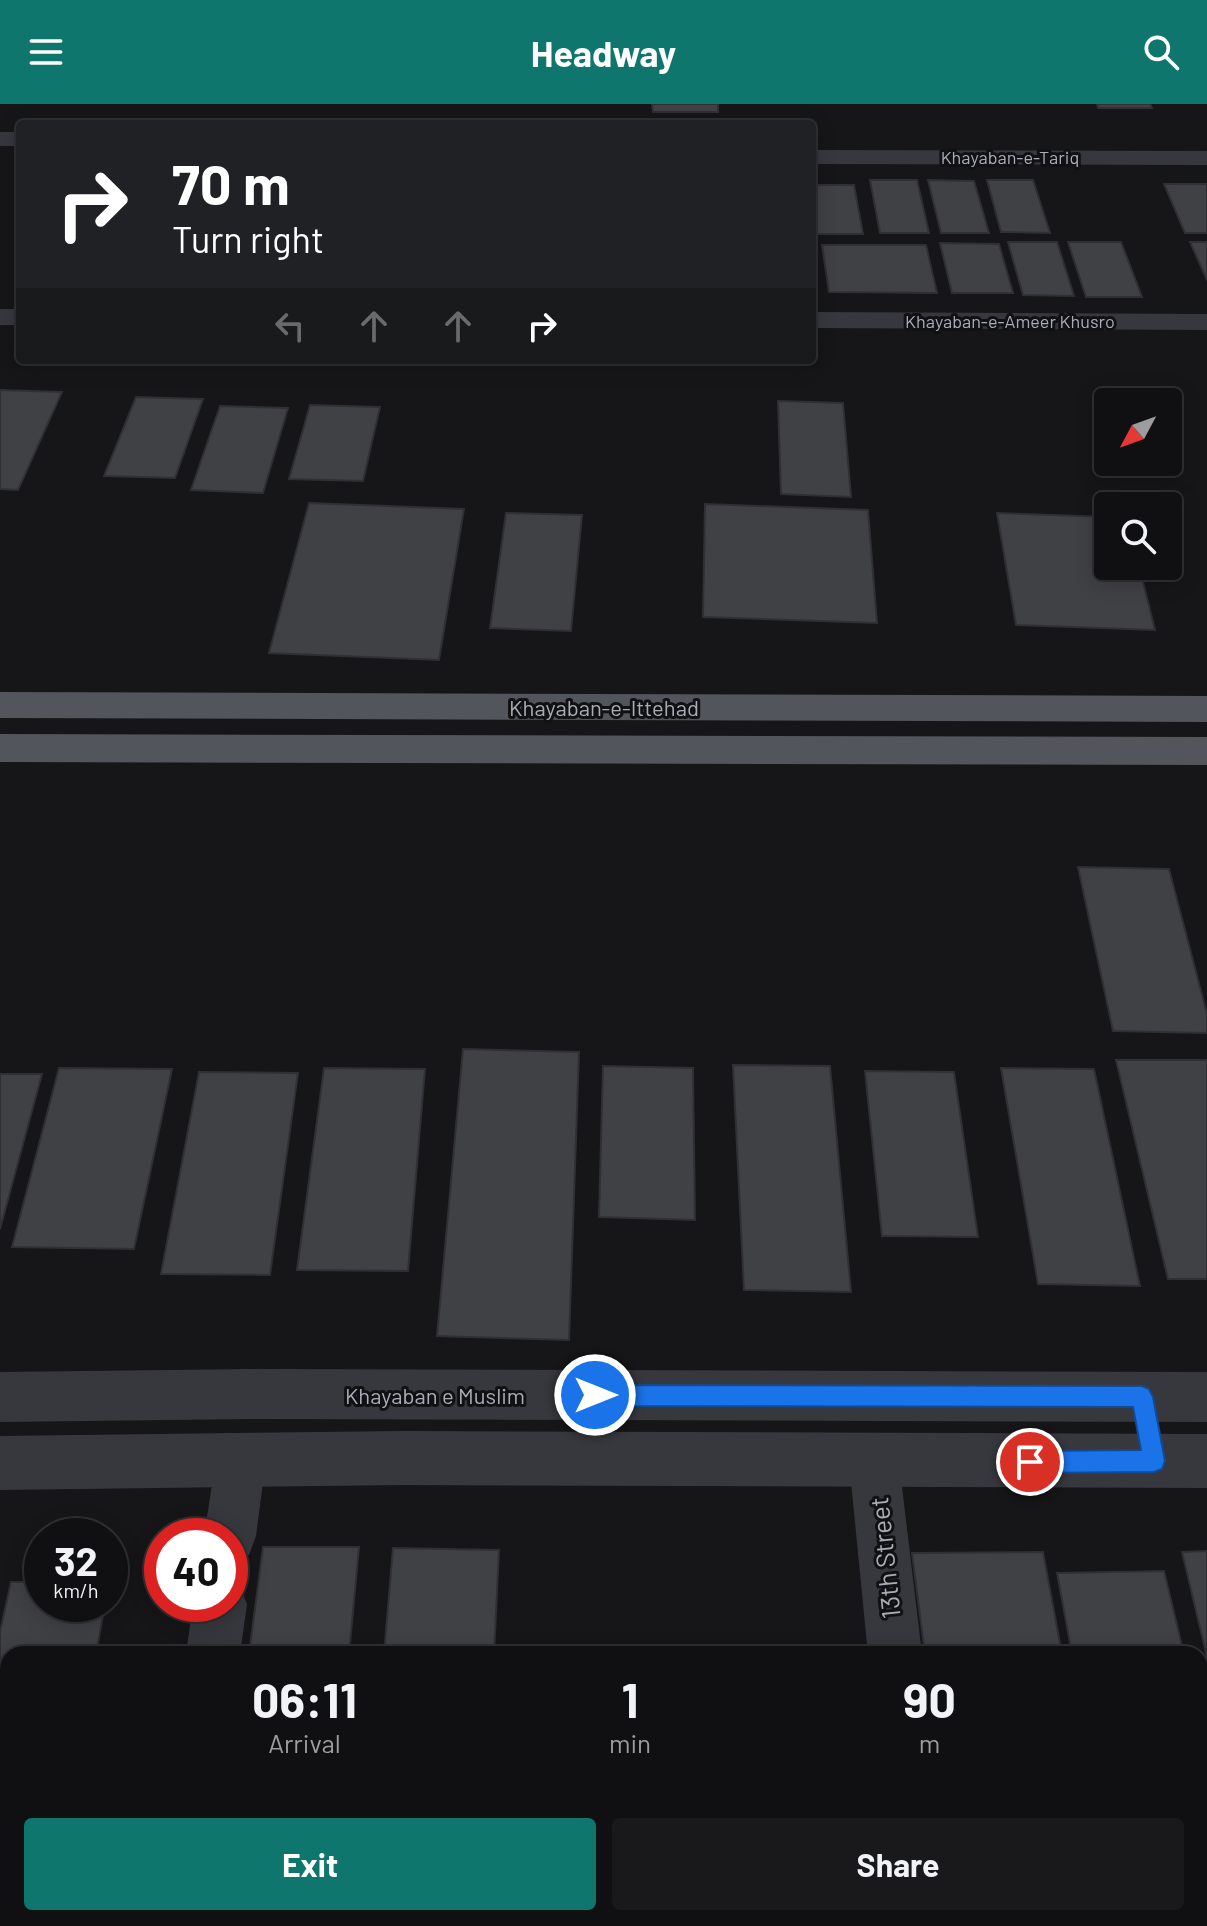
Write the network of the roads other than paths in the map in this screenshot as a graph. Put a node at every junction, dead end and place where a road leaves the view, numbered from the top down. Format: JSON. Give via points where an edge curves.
{"nodes":[{"id":1,"x":816,"y":143,"type":"edge"},
{"id":2,"x":1207,"y":144,"type":"edge"},
{"id":3,"x":816,"y":157,"type":"edge"},
{"id":4,"x":1207,"y":158,"type":"edge"},
{"id":5,"x":816,"y":320,"type":"edge"},
{"id":6,"x":1207,"y":322,"type":"edge"},
{"id":7,"x":816,"y":344,"type":"edge"},
{"id":8,"x":1207,"y":344,"type":"edge"},
{"id":9,"x":0,"y":705,"type":"edge"},
{"id":10,"x":1207,"y":709,"type":"edge"},
{"id":11,"x":0,"y":748,"type":"edge"},
{"id":12,"x":1207,"y":751,"type":"edge"},
{"id":13,"x":409,"y":1395,"type":"junction"},
{"id":14,"x":0,"y":1397,"type":"edge"},
{"id":15,"x":1142,"y":1397,"type":"junction"},
{"id":16,"x":1207,"y":1397,"type":"edge"},
{"id":17,"x":405,"y":1458,"type":"junction"},
{"id":18,"x":241,"y":1459,"type":"junction"},
{"id":19,"x":1154,"y":1461,"type":"junction"},
{"id":20,"x":1207,"y":1461,"type":"edge"},
{"id":21,"x":874,"y":1462,"type":"junction"},
{"id":22,"x":0,"y":1463,"type":"edge"},
{"id":23,"x":233,"y":1518,"type":"edge"},
{"id":24,"x":217,"y":1622,"type":"edge"},
{"id":25,"x":214,"y":1646,"type":"edge"},
{"id":26,"x":894,"y":1646,"type":"edge"}],
"edges":[{"from":1,"to":2,"type":"street","name":"Khayaban-e-Tariq"},
{"from":3,"to":4,"type":"street","name":"Khayaban-e-Tariq"},
{"from":5,"to":6,"type":"street","name":"Khayaban-e-Ameer Khusro"},
{"from":7,"to":8,"type":"street","name":"Khayaban-e-Ameer Khusro"},
{"from":9,"to":10,"type":"main road","name":"Khayaban-e-Ittehad"},
{"from":11,"to":12,"type":"main road","name":"Khayaban-e-Ittehad"},
{"from":13,"to":14,"type":"street","name":"Khayaban e Muslim"},
{"from":13,"to":15,"type":"street","name":"Khayaban e Muslim"},
{"from":13,"to":17,"type":"street"},
{"from":15,"to":16,"type":"street","name":"Khayaban e Muslim"},
{"from":15,"to":19,"type":"street"},
{"from":17,"to":18,"type":"street"},
{"from":17,"to":21,"type":"street"},
{"from":18,"to":22,"type":"street"},
{"from":18,"to":23,"type":"street"},
{"from":19,"to":20,"type":"street"},
{"from":19,"to":21,"type":"street"},
{"from":21,"to":26,"type":"street","name":"13th Street"},
{"from":24,"to":25,"type":"street"}]}
